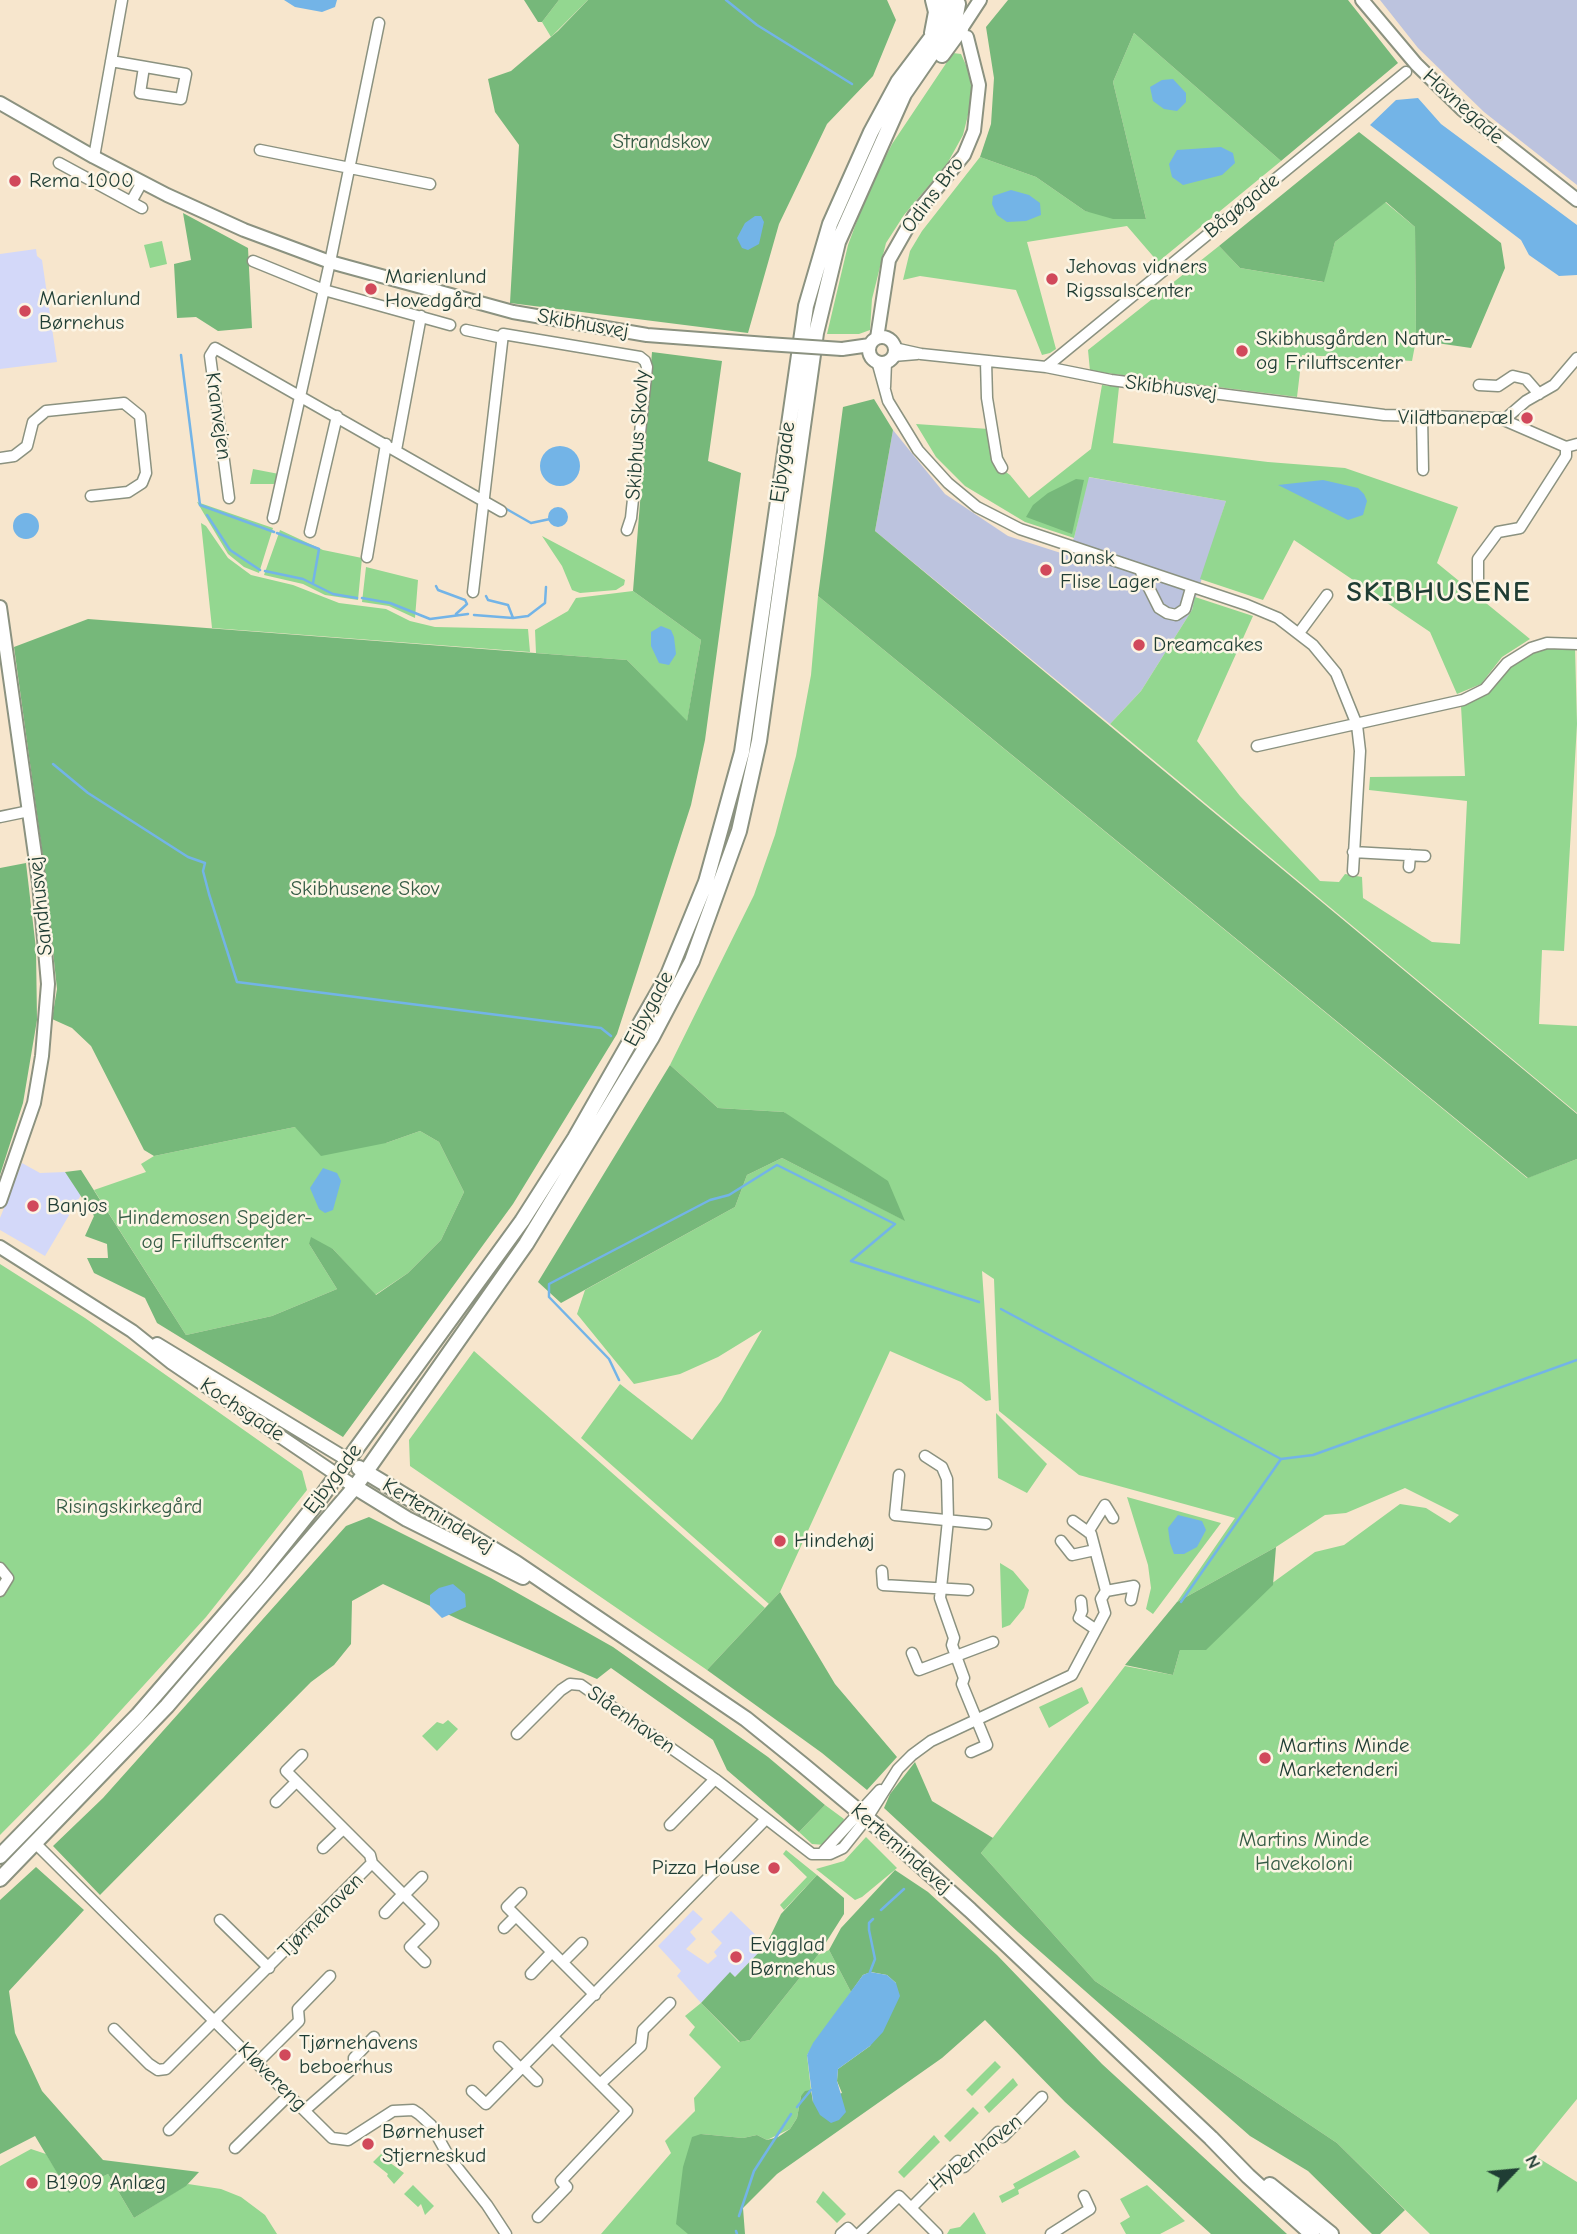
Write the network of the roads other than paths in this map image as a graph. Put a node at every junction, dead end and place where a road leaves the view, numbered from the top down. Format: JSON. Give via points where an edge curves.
{"nodes":[{"id":1,"x":122,"y":0,"type":"edge"},
{"id":2,"x":933,"y":0,"type":"edge"},
{"id":3,"x":980,"y":0,"type":"edge"},
{"id":4,"x":1362,"y":0,"type":"edge"},
{"id":5,"x":958,"y":14,"type":"edge"},
{"id":6,"x":379,"y":23,"type":"dead end"},
{"id":7,"x":932,"y":35,"type":"junction"},
{"id":8,"x":111,"y":61,"type":"junction"},
{"id":9,"x":144,"y":67,"type":"junction"},
{"id":10,"x":1406,"y":72,"type":"dead end"},
{"id":11,"x":0,"y":103,"type":"edge"},
{"id":12,"x":260,"y":149,"type":"dead end"},
{"id":13,"x":94,"y":158,"type":"junction"},
{"id":14,"x":59,"y":163,"type":"dead end"},
{"id":15,"x":349,"y":168,"type":"junction"},
{"id":16,"x":142,"y":182,"type":"junction"},
{"id":17,"x":430,"y":184,"type":"dead end"},
{"id":18,"x":1577,"y":200,"type":"edge"},
{"id":19,"x":131,"y":202,"type":"junction"},
{"id":20,"x":142,"y":208,"type":"dead end"},
{"id":21,"x":253,"y":261,"type":"dead end"},
{"id":22,"x":330,"y":262,"type":"junction"},
{"id":23,"x":324,"y":290,"type":"junction"},
{"id":24,"x":421,"y":316,"type":"junction"},
{"id":25,"x":450,"y":325,"type":"dead end"},
{"id":26,"x":466,"y":330,"type":"dead end"},
{"id":27,"x":502,"y":338,"type":"junction"},
{"id":28,"x":882,"y":350,"type":"junction"},
{"id":29,"x":1577,"y":358,"type":"edge"},
{"id":30,"x":986,"y":361,"type":"junction"},
{"id":31,"x":1046,"y":367,"type":"junction"},
{"id":32,"x":1479,"y":386,"type":"dead end"},
{"id":33,"x":1539,"y":394,"type":"junction"},
{"id":34,"x":300,"y":395,"type":"junction"},
{"id":35,"x":337,"y":416,"type":"junction"},
{"id":36,"x":1422,"y":416,"type":"junction"},
{"id":37,"x":1505,"y":419,"type":"junction"},
{"id":38,"x":1572,"y":446,"type":"edge"},
{"id":39,"x":391,"y":447,"type":"junction"},
{"id":40,"x":0,"y":458,"type":"edge"},
{"id":41,"x":1002,"y":468,"type":"dead end"},
{"id":42,"x":1423,"y":470,"type":"dead end"},
{"id":43,"x":91,"y":496,"type":"dead end"},
{"id":44,"x":229,"y":498,"type":"dead end"},
{"id":45,"x":483,"y":500,"type":"junction"},
{"id":46,"x":501,"y":511,"type":"dead end"},
{"id":47,"x":272,"y":518,"type":"dead end"},
{"id":48,"x":627,"y":530,"type":"dead end"},
{"id":49,"x":310,"y":532,"type":"dead end"},
{"id":50,"x":367,"y":557,"type":"dead end"},
{"id":51,"x":1140,"y":572,"type":"junction"},
{"id":52,"x":1478,"y":580,"type":"dead end"},
{"id":53,"x":1191,"y":587,"type":"junction"},
{"id":54,"x":473,"y":592,"type":"dead end"},
{"id":55,"x":1327,"y":595,"type":"dead end"},
{"id":56,"x":0,"y":607,"type":"edge"},
{"id":57,"x":1299,"y":633,"type":"junction"},
{"id":58,"x":1577,"y":644,"type":"edge"},
{"id":59,"x":1357,"y":725,"type":"junction"},
{"id":60,"x":1257,"y":746,"type":"dead end"},
{"id":61,"x":29,"y":811,"type":"junction"},
{"id":62,"x":0,"y":817,"type":"edge"},
{"id":63,"x":1353,"y":852,"type":"junction"},
{"id":64,"x":1410,"y":855,"type":"junction"},
{"id":65,"x":1425,"y":856,"type":"dead end"},
{"id":66,"x":1409,"y":867,"type":"dead end"},
{"id":67,"x":1353,"y":871,"type":"dead end"},
{"id":68,"x":0,"y":1201,"type":"edge"},
{"id":69,"x":0,"y":1247,"type":"edge"},
{"id":70,"x":132,"y":1331,"type":"junction"},
{"id":71,"x":926,"y":1456,"type":"dead end"},
{"id":72,"x":348,"y":1461,"type":"junction"},
{"id":73,"x":365,"y":1472,"type":"junction"},
{"id":74,"x":337,"y":1475,"type":"junction"},
{"id":75,"x":899,"y":1475,"type":"dead end"},
{"id":76,"x":355,"y":1487,"type":"junction"},
{"id":77,"x":1113,"y":1518,"type":"dead end"},
{"id":78,"x":948,"y":1520,"type":"junction"},
{"id":79,"x":1073,"y":1521,"type":"dead end"},
{"id":80,"x":986,"y":1524,"type":"dead end"},
{"id":81,"x":1088,"y":1532,"type":"junction"},
{"id":82,"x":1061,"y":1541,"type":"dead end"},
{"id":83,"x":1095,"y":1550,"type":"junction"},
{"id":84,"x":0,"y":1568,"type":"edge"},
{"id":85,"x":882,"y":1571,"type":"dead end"},
{"id":86,"x":940,"y":1587,"type":"junction"},
{"id":87,"x":968,"y":1590,"type":"dead end"},
{"id":88,"x":0,"y":1591,"type":"edge"},
{"id":89,"x":1106,"y":1591,"type":"junction"},
{"id":90,"x":562,"y":1596,"type":"junction"},
{"id":91,"x":1130,"y":1600,"type":"dead end"},
{"id":92,"x":1081,"y":1601,"type":"dead end"},
{"id":93,"x":1095,"y":1629,"type":"junction"},
{"id":94,"x":993,"y":1642,"type":"dead end"},
{"id":95,"x":912,"y":1653,"type":"dead end"},
{"id":96,"x":956,"y":1657,"type":"junction"},
{"id":97,"x":976,"y":1720,"type":"junction"},
{"id":98,"x":517,"y":1734,"type":"dead end"},
{"id":99,"x":971,"y":1752,"type":"dead end"},
{"id":100,"x":302,"y":1755,"type":"dead end"},
{"id":101,"x":715,"y":1779,"type":"junction"},
{"id":102,"x":73,"y":1782,"type":"junction"},
{"id":103,"x":296,"y":1782,"type":"junction"},
{"id":104,"x":276,"y":1802,"type":"dead end"},
{"id":105,"x":863,"y":1814,"type":"junction"},
{"id":106,"x":766,"y":1819,"type":"junction"},
{"id":107,"x":670,"y":1825,"type":"dead end"},
{"id":108,"x":343,"y":1829,"type":"junction"},
{"id":109,"x":21,"y":1836,"type":"junction"},
{"id":110,"x":36,"y":1844,"type":"junction"},
{"id":111,"x":323,"y":1848,"type":"dead end"},
{"id":112,"x":0,"y":1856,"type":"edge"},
{"id":113,"x":372,"y":1863,"type":"junction"},
{"id":114,"x":422,"y":1877,"type":"dead end"},
{"id":115,"x":0,"y":1879,"type":"edge"},
{"id":116,"x":404,"y":1894,"type":"junction"},
{"id":117,"x":521,"y":1894,"type":"dead end"},
{"id":118,"x":385,"y":1913,"type":"dead end"},
{"id":119,"x":516,"y":1916,"type":"junction"},
{"id":120,"x":220,"y":1920,"type":"dead end"},
{"id":121,"x":504,"y":1928,"type":"dead end"},
{"id":122,"x":582,"y":1943,"type":"dead end"},
{"id":123,"x":552,"y":1952,"type":"junction"},
{"id":124,"x":425,"y":1962,"type":"dead end"},
{"id":125,"x":563,"y":1962,"type":"junction"},
{"id":126,"x":269,"y":1968,"type":"junction"},
{"id":127,"x":531,"y":1974,"type":"dead end"},
{"id":128,"x":330,"y":1976,"type":"dead end"},
{"id":129,"x":595,"y":1995,"type":"junction"},
{"id":130,"x":670,"y":2003,"type":"dead end"},
{"id":131,"x":216,"y":2022,"type":"junction"},
{"id":132,"x":114,"y":2029,"type":"dead end"},
{"id":133,"x":374,"y":2037,"type":"dead end"},
{"id":134,"x":553,"y":2037,"type":"junction"},
{"id":135,"x":499,"y":2047,"type":"dead end"},
{"id":136,"x":246,"y":2052,"type":"junction"},
{"id":137,"x":257,"y":2063,"type":"junction"},
{"id":138,"x":522,"y":2068,"type":"junction"},
{"id":139,"x":537,"y":2081,"type":"dead end"},
{"id":140,"x":600,"y":2084,"type":"junction"},
{"id":141,"x":472,"y":2091,"type":"dead end"},
{"id":142,"x":289,"y":2095,"type":"junction"},
{"id":143,"x":1042,"y":2097,"type":"dead end"},
{"id":144,"x":305,"y":2110,"type":"junction"},
{"id":145,"x":169,"y":2130,"type":"dead end"},
{"id":146,"x":1211,"y":2138,"type":"junction"},
{"id":147,"x":235,"y":2148,"type":"dead end"},
{"id":148,"x":1084,"y":2196,"type":"dead end"},
{"id":149,"x":911,"y":2208,"type":"junction"},
{"id":150,"x":538,"y":2217,"type":"dead end"},
{"id":151,"x":506,"y":2234,"type":"edge"},
{"id":152,"x":841,"y":2234,"type":"edge"},
{"id":153,"x":854,"y":2234,"type":"edge"},
{"id":154,"x":859,"y":2234,"type":"edge"},
{"id":155,"x":937,"y":2234,"type":"edge"},
{"id":156,"x":1051,"y":2234,"type":"edge"},
{"id":157,"x":1312,"y":2234,"type":"edge"},
{"id":158,"x":1331,"y":2234,"type":"edge"}],
"edges":[{"from":1,"to":8,"type":"street"},
{"from":2,"to":7,"type":"main road"},
{"from":3,"to":5,"type":"street","name":"Ejbygade"},
{"from":4,"to":18,"type":"street","name":"Havnegade","via":[[1416,64],[1463,110]]},
{"from":5,"to":7,"type":"main road","name":"Ejbygade"},
{"from":5,"to":28,"type":"street","name":"Odins Bro","via":[[979,85],[974,131],[964,155],[900,236],[889,260],[880,310]]},
{"from":5,"to":73,"type":"main road","name":"Ejbygade","via":[[904,94],[838,242],[816,333],[759,741],[739,831],[692,961],[565,1182]]},
{"from":6,"to":15,"type":"street"},
{"from":7,"to":72,"type":"main road","name":"Ejbygade","via":[[898,82],[853,169],[830,224],[806,306],[742,752],[690,926],[633,1040],[522,1222]]},
{"from":8,"to":9,"type":"street"},
{"from":8,"to":13,"type":"street"},
{"from":9,"to":9,"type":"street","via":[[186,74],[181,99],[140,93]]},
{"from":10,"to":31,"type":"street","name":"Bågøgade"},
{"from":11,"to":13,"type":"street","name":"Skibhusvej"},
{"from":12,"to":15,"type":"street"},
{"from":13,"to":16,"type":"street","name":"Skibhusvej"},
{"from":14,"to":19,"type":"street"},
{"from":15,"to":17,"type":"street"},
{"from":15,"to":22,"type":"street"},
{"from":16,"to":19,"type":"street"},
{"from":16,"to":22,"type":"street","name":"Skibhusvej","via":[[243,230]]},
{"from":19,"to":20,"type":"street"},
{"from":21,"to":23,"type":"street"},
{"from":22,"to":23,"type":"street"},
{"from":22,"to":28,"type":"street","name":"Skibhusvej","bridge":true,"via":[[513,312],[647,335]]},
{"from":23,"to":24,"type":"street"},
{"from":23,"to":34,"type":"street"},
{"from":24,"to":25,"type":"street"},
{"from":24,"to":39,"type":"street"},
{"from":26,"to":27,"type":"street","name":"Skibhus Skovly"},
{"from":27,"to":45,"type":"street"},
{"from":27,"to":48,"type":"street","name":"Skibhus Skovly","via":[[503,334],[645,361]]},
{"from":28,"to":30,"type":"street","name":"Skibhusvej"},
{"from":28,"to":51,"type":"street","via":[[884,391],[900,424],[948,484],[1020,529]]},
{"from":29,"to":33,"type":"street","via":[[1554,385]]},
{"from":30,"to":31,"type":"street","name":"Skibhusvej"},
{"from":30,"to":41,"type":"street","via":[[986,398]]},
{"from":31,"to":36,"type":"street","name":"Skibhusvej","via":[[1152,386]]},
{"from":32,"to":33,"type":"street","via":[[1498,386],[1513,376],[1526,379]]},
{"from":33,"to":37,"type":"street"},
{"from":34,"to":35,"type":"street","name":"Kranvejen"},
{"from":34,"to":44,"type":"street","name":"Kranvejen","via":[[215,348],[211,356]]},
{"from":34,"to":47,"type":"street"},
{"from":35,"to":39,"type":"street","name":"Kranvejen"},
{"from":35,"to":49,"type":"street"},
{"from":36,"to":37,"type":"street","name":"Skibhusvej"},
{"from":36,"to":42,"type":"street"},
{"from":37,"to":38,"type":"street","name":"Skibhusvej"},
{"from":38,"to":52,"type":"street","via":[[1520,528],[1498,532],[1478,559]]},
{"from":39,"to":45,"type":"street","name":"Kranvejen"},
{"from":39,"to":50,"type":"street"},
{"from":40,"to":43,"type":"street","via":[[14,456],[27,446],[33,422],[46,411],[124,403],[140,416],[146,473],[142,483],[128,492]]},
{"from":45,"to":46,"type":"street","name":"Kranvejen"},
{"from":45,"to":54,"type":"street"},
{"from":51,"to":53,"type":"street"},
{"from":51,"to":53,"type":"street","via":[[1159,608],[1167,613],[1176,615],[1185,609]]},
{"from":53,"to":57,"type":"street","via":[[1278,618]]},
{"from":55,"to":57,"type":"street"},
{"from":56,"to":61,"type":"street","name":"Sandhusvej"},
{"from":57,"to":59,"type":"street","via":[[1336,673]]},
{"from":58,"to":59,"type":"street","via":[[1547,643],[1531,648],[1507,663],[1485,689],[1463,700]]},
{"from":59,"to":60,"type":"street"},
{"from":59,"to":63,"type":"street","via":[[1360,751]]},
{"from":61,"to":62,"type":"street"},
{"from":61,"to":68,"type":"street","name":"Sandhusvej","via":[[47,955],[46,1021],[34,1103]]},
{"from":63,"to":64,"type":"street"},
{"from":63,"to":67,"type":"street"},
{"from":64,"to":65,"type":"street"},
{"from":64,"to":66,"type":"street"},
{"from":69,"to":70,"type":"street","name":"Kochsgade"},
{"from":70,"to":72,"type":"street","name":"Kochsgade","via":[[178,1354]]},
{"from":70,"to":74,"type":"street","name":"Kochsgade"},
{"from":71,"to":78,"type":"street","via":[[942,1467],[947,1479]]},
{"from":72,"to":73,"type":"main road","name":"Kertemindevej"},
{"from":72,"to":74,"type":"main road","name":"Ejbygade"},
{"from":73,"to":76,"type":"main road","name":"Ejbygade"},
{"from":73,"to":90,"type":"main road","name":"Kertemindevej"},
{"from":74,"to":76,"type":"street","name":"Kochsgade"},
{"from":74,"to":102,"type":"main road","name":"Ejbygade","via":[[255,1580]]},
{"from":75,"to":78,"type":"street","via":[[895,1515]]},
{"from":76,"to":90,"type":"main road","name":"Kertemindevej","via":[[407,1519]]},
{"from":76,"to":110,"type":"main road","name":"Ejbygade","via":[[175,1697]]},
{"from":77,"to":81,"type":"street","via":[[1105,1505]]},
{"from":78,"to":80,"type":"street"},
{"from":78,"to":86,"type":"street"},
{"from":79,"to":81,"type":"street"},
{"from":81,"to":83,"type":"street"},
{"from":82,"to":83,"type":"street","via":[[1072,1555]]},
{"from":83,"to":89,"type":"street"},
{"from":84,"to":88,"type":"street","via":[[8,1578]]},
{"from":85,"to":86,"type":"street","via":[[883,1585]]},
{"from":86,"to":87,"type":"street"},
{"from":86,"to":96,"type":"street"},
{"from":89,"to":91,"type":"street","via":[[1134,1586]]},
{"from":89,"to":93,"type":"street","name":"Slåenhaven","via":[[1101,1599],[1105,1613]]},
{"from":90,"to":105,"type":"main road","name":"Kertemindevej","via":[[746,1719]]},
{"from":92,"to":93,"type":"street","via":[[1079,1618]]},
{"from":93,"to":97,"type":"street","name":"Slåenhaven","via":[[1072,1675]]},
{"from":94,"to":96,"type":"street"},
{"from":95,"to":96,"type":"street","via":[[919,1670]]},
{"from":96,"to":97,"type":"street"},
{"from":97,"to":99,"type":"street","via":[[987,1745]]},
{"from":97,"to":105,"type":"street","name":"Slåenhaven","via":[[921,1748]]},
{"from":98,"to":101,"type":"street","name":"Slåenhaven","via":[[561,1690],[570,1684],[581,1685]]},
{"from":100,"to":103,"type":"street","via":[[286,1771]]},
{"from":101,"to":106,"type":"street","name":"Slåenhaven"},
{"from":101,"to":107,"type":"street"},
{"from":102,"to":109,"type":"main road","name":"Ejbygade"},
{"from":102,"to":110,"type":"main road","via":[[65,1799],[35,1832]]},
{"from":103,"to":104,"type":"street"},
{"from":103,"to":108,"type":"street","name":"Tjørnehaven"},
{"from":105,"to":106,"type":"street","name":"Slåenhaven","via":[[843,1848],[830,1854],[812,1854]]},
{"from":105,"to":146,"type":"main road","name":"Kertemindevej"},
{"from":106,"to":129,"type":"street"},
{"from":108,"to":111,"type":"street"},
{"from":108,"to":113,"type":"street","name":"Tjørnehaven","via":[[370,1855]]},
{"from":109,"to":110,"type":"main road"},
{"from":109,"to":112,"type":"main road","name":"Ejbygade"},
{"from":110,"to":115,"type":"main road","name":"Ejbygade"},
{"from":110,"to":131,"type":"street","name":"Kløvereng"},
{"from":113,"to":116,"type":"street","name":"Tjørnehaven"},
{"from":113,"to":126,"type":"street","name":"Tjørnehaven"},
{"from":114,"to":116,"type":"street","name":"Tjørnehaven"},
{"from":116,"to":118,"type":"street","name":"Tjørnehaven"},
{"from":116,"to":124,"type":"street","name":"Tjørnehaven","via":[[433,1924],[410,1947]]},
{"from":117,"to":119,"type":"street","via":[[507,1907]]},
{"from":119,"to":121,"type":"street"},
{"from":119,"to":123,"type":"street"},
{"from":120,"to":126,"type":"street","name":"Tjørnehaven"},
{"from":122,"to":125,"type":"street"},
{"from":123,"to":125,"type":"street"},
{"from":123,"to":127,"type":"street"},
{"from":125,"to":129,"type":"street"},
{"from":126,"to":131,"type":"street","name":"Tjørnehaven"},
{"from":128,"to":137,"type":"street","via":[[298,2009],[299,2021]]},
{"from":129,"to":134,"type":"street"},
{"from":130,"to":140,"type":"street","via":[[643,2030],[640,2046]]},
{"from":131,"to":132,"type":"street","name":"Tjørnehaven","via":[[174,2063],[158,2070]]},
{"from":131,"to":136,"type":"street","name":"Kløvereng"},
{"from":133,"to":144,"type":"street","via":[[354,2058],[354,2067]]},
{"from":134,"to":138,"type":"street"},
{"from":134,"to":140,"type":"street"},
{"from":135,"to":138,"type":"street"},
{"from":136,"to":137,"type":"street","name":"Kløvereng"},
{"from":136,"to":145,"type":"street"},
{"from":137,"to":142,"type":"street","name":"Kløvereng"},
{"from":138,"to":139,"type":"street"},
{"from":138,"to":141,"type":"street","via":[[486,2104]]},
{"from":140,"to":150,"type":"street","via":[[627,2110],[562,2181],[567,2188]]},
{"from":142,"to":144,"type":"street","name":"Kløvereng"},
{"from":142,"to":147,"type":"street"},
{"from":143,"to":149,"type":"street","name":"Hybenhaven","via":[[1003,2137],[998,2133],[964,2167],[958,2161]]},
{"from":144,"to":151,"type":"street","name":"Kløvereng","via":[[338,2140],[357,2136],[393,2111],[419,2113]]},
{"from":146,"to":157,"type":"main road","name":"Kertemindevej"},
{"from":146,"to":158,"type":"main road","name":"Kertemindevej"},
{"from":148,"to":156,"type":"street","via":[[1090,2209]]},
{"from":149,"to":154,"type":"street","name":"Hybenhaven","via":[[899,2196]]},
{"from":149,"to":155,"type":"street","name":"Hybenhaven"},
{"from":152,"to":153,"type":"street","via":[[848,2228]]}]}
